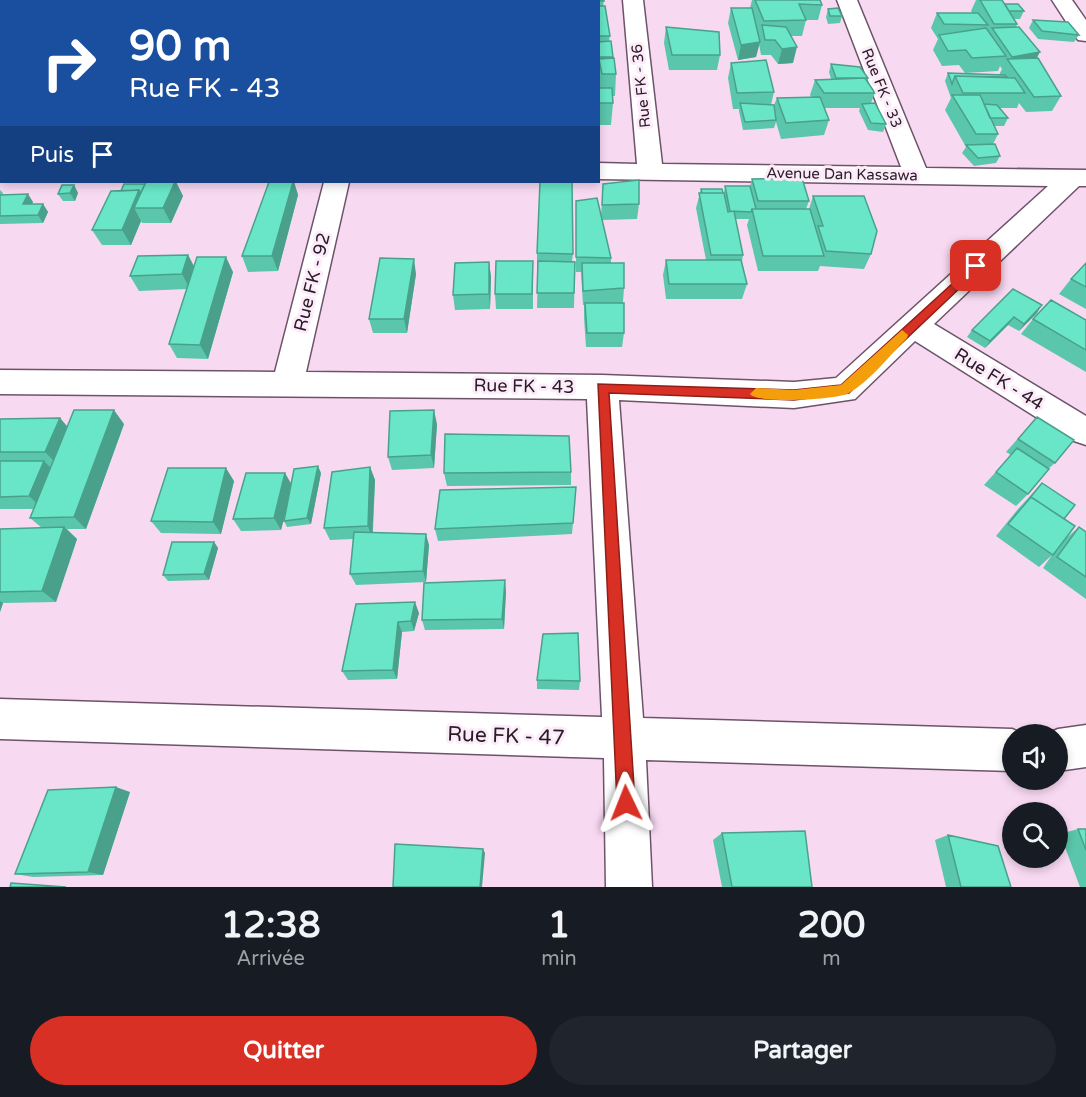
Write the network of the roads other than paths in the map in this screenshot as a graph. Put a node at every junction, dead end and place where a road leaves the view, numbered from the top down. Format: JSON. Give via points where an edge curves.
{"nodes":[{"id":1,"x":633,"y":0,"type":"edge"},
{"id":2,"x":847,"y":0,"type":"edge"},
{"id":3,"x":1062,"y":0,"type":"edge"},
{"id":4,"x":1086,"y":35,"type":"edge"},
{"id":5,"x":600,"y":171,"type":"edge"},
{"id":6,"x":650,"y":171,"type":"junction"},
{"id":7,"x":917,"y":176,"type":"junction"},
{"id":8,"x":1079,"y":178,"type":"edge"},
{"id":9,"x":336,"y":183,"type":"edge"},
{"id":10,"x":912,"y":325,"type":"junction"},
{"id":11,"x":0,"y":382,"type":"edge"},
{"id":12,"x":288,"y":383,"type":"junction"},
{"id":13,"x":602,"y":387,"type":"junction"},
{"id":14,"x":1086,"y":432,"type":"edge"},
{"id":15,"x":0,"y":719,"type":"edge"},
{"id":16,"x":624,"y":740,"type":"junction"},
{"id":17,"x":1086,"y":746,"type":"edge"},
{"id":18,"x":1068,"y":749,"type":"edge"},
{"id":19,"x":1002,"y":750,"type":"edge"},
{"id":20,"x":629,"y":887,"type":"edge"}],
"edges":[{"from":1,"to":6,"type":"street","name":"Rue FK - 36"},
{"from":2,"to":7,"type":"street","name":"Rue FK - 33"},
{"from":3,"to":4,"type":"street"},
{"from":5,"to":6,"type":"street","name":"Avenue Dan Kassawa"},
{"from":6,"to":7,"type":"street","name":"Avenue Dan Kassawa"},
{"from":7,"to":8,"type":"street","name":"Avenue Dan Kassawa"},
{"from":8,"to":10,"type":"street","name":"Rue FK - 43"},
{"from":9,"to":12,"type":"street","name":"Rue FK - 92"},
{"from":10,"to":13,"type":"street","name":"Rue FK - 43","via":[[844,390],[794,395]]},
{"from":10,"to":14,"type":"street","name":"Rue FK - 44"},
{"from":11,"to":12,"type":"street","name":"Rue FK - 43"},
{"from":12,"to":13,"type":"street","name":"Rue FK - 43"},
{"from":13,"to":16,"type":"street"},
{"from":15,"to":16,"type":"street","name":"Rue FK - 47"},
{"from":16,"to":19,"type":"street","name":"Rue FK - 47"},
{"from":16,"to":20,"type":"street"},
{"from":17,"to":18,"type":"street"}]}
